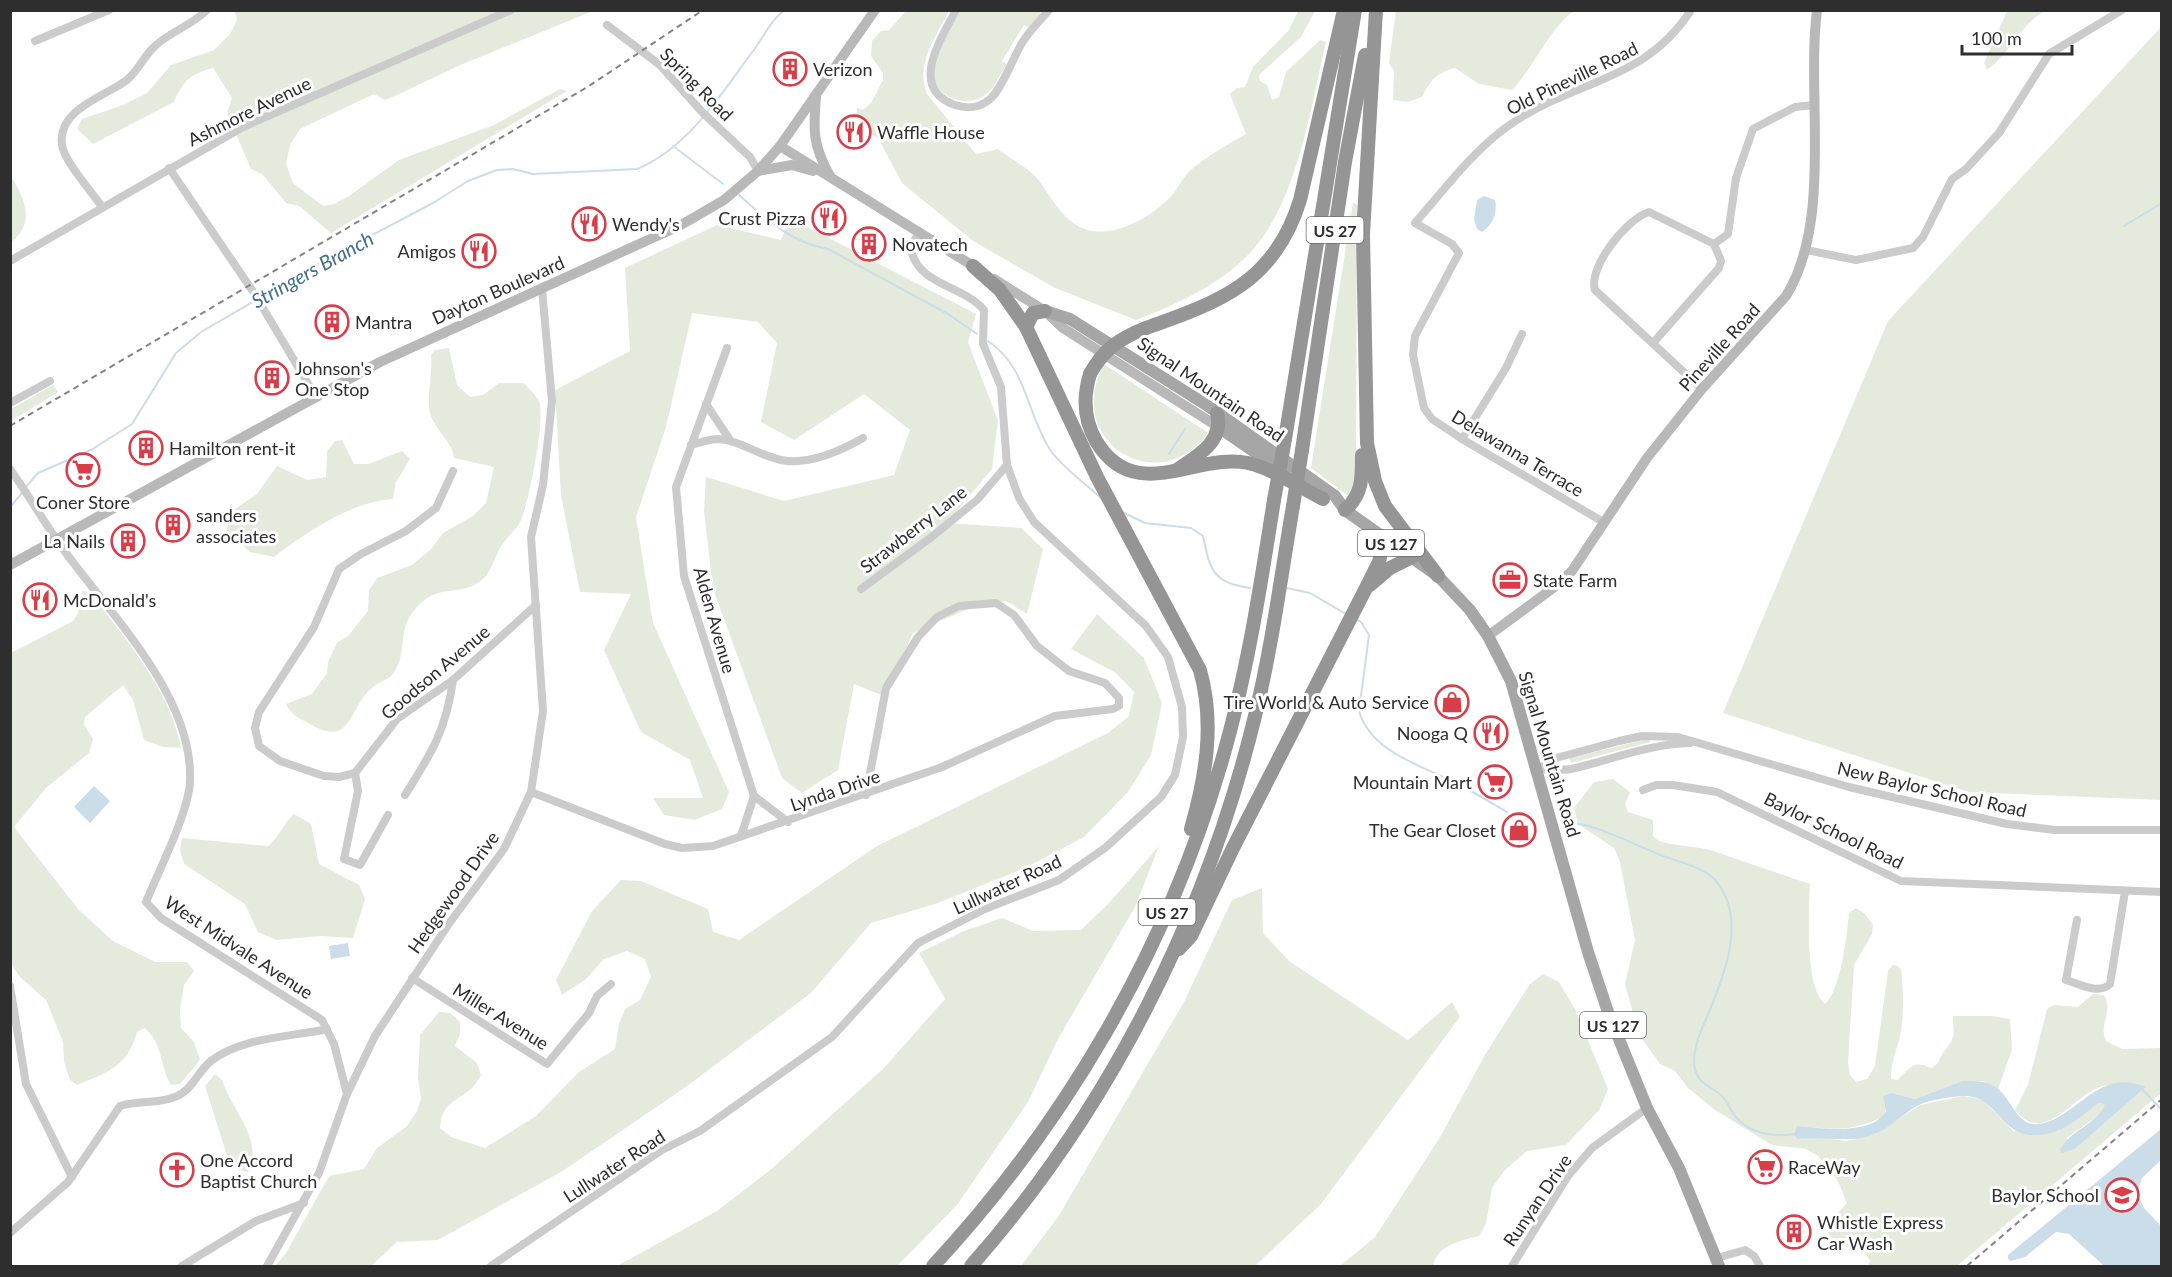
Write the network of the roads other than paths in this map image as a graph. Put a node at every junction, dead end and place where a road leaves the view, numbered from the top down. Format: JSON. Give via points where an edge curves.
{"nodes":[{"id":1,"x":109,"y":10,"type":"edge"},
{"id":2,"x":207,"y":10,"type":"edge"},
{"id":3,"x":512,"y":10,"type":"edge"},
{"id":4,"x":875,"y":10,"type":"edge"},
{"id":5,"x":956,"y":10,"type":"edge"},
{"id":6,"x":1048,"y":10,"type":"edge"},
{"id":7,"x":1344,"y":10,"type":"edge"},
{"id":8,"x":1354,"y":10,"type":"edge"},
{"id":9,"x":1375,"y":10,"type":"edge"},
{"id":10,"x":1691,"y":10,"type":"edge"},
{"id":11,"x":1817,"y":10,"type":"edge"},
{"id":12,"x":2122,"y":10,"type":"edge"},
{"id":13,"x":607,"y":25,"type":"dead end"},
{"id":14,"x":34,"y":41,"type":"dead end"},
{"id":15,"x":816,"y":96,"type":"junction"},
{"id":16,"x":1814,"y":105,"type":"junction"},
{"id":17,"x":780,"y":146,"type":"junction"},
{"id":18,"x":169,"y":168,"type":"junction"},
{"id":19,"x":758,"y":171,"type":"junction"},
{"id":20,"x":830,"y":177,"type":"junction"},
{"id":21,"x":102,"y":207,"type":"junction"},
{"id":22,"x":1415,"y":222,"type":"joint"},
{"id":23,"x":920,"y":231,"type":"junction"},
{"id":24,"x":1714,"y":244,"type":"junction"},
{"id":25,"x":1806,"y":250,"type":"junction"},
{"id":26,"x":10,"y":261,"type":"edge"},
{"id":27,"x":973,"y":266,"type":"junction"},
{"id":28,"x":542,"y":289,"type":"junction"},
{"id":29,"x":1045,"y":311,"type":"junction"},
{"id":30,"x":1026,"y":327,"type":"junction"},
{"id":31,"x":1522,"y":333,"type":"dead end"},
{"id":32,"x":1653,"y":343,"type":"junction"},
{"id":33,"x":727,"y":348,"type":"dead end"},
{"id":34,"x":1364,"y":363,"type":"junction"},
{"id":35,"x":50,"y":381,"type":"dead end"},
{"id":36,"x":1702,"y":389,"type":"junction"},
{"id":37,"x":315,"y":397,"type":"junction"},
{"id":38,"x":10,"y":403,"type":"edge"},
{"id":39,"x":706,"y":404,"type":"junction"},
{"id":40,"x":1217,"y":413,"type":"junction"},
{"id":41,"x":1220,"y":428,"type":"junction"},
{"id":42,"x":863,"y":438,"type":"dead end"},
{"id":43,"x":1462,"y":439,"type":"junction"},
{"id":44,"x":731,"y":441,"type":"junction"},
{"id":45,"x":691,"y":445,"type":"junction"},
{"id":46,"x":1007,"y":465,"type":"junction"},
{"id":47,"x":10,"y":469,"type":"edge"},
{"id":48,"x":453,"y":471,"type":"dead end"},
{"id":49,"x":1174,"y":472,"type":"junction"},
{"id":50,"x":1323,"y":499,"type":"junction"},
{"id":51,"x":1345,"y":510,"type":"junction"},
{"id":52,"x":1605,"y":523,"type":"junction"},
{"id":53,"x":1383,"y":537,"type":"junction"},
{"id":54,"x":57,"y":540,"type":"junction"},
{"id":55,"x":1412,"y":557,"type":"junction"},
{"id":56,"x":10,"y":565,"type":"edge"},
{"id":57,"x":1438,"y":576,"type":"junction"},
{"id":58,"x":1366,"y":588,"type":"junction"},
{"id":59,"x":861,"y":589,"type":"dead end"},
{"id":60,"x":536,"y":605,"type":"junction"},
{"id":61,"x":1488,"y":636,"type":"junction"},
{"id":62,"x":453,"y":680,"type":"junction"},
{"id":63,"x":1701,"y":743,"type":"junction"},
{"id":64,"x":1538,"y":769,"type":"junction"},
{"id":65,"x":355,"y":773,"type":"junction"},
{"id":66,"x":1643,"y":790,"type":"dead end"},
{"id":67,"x":531,"y":792,"type":"junction"},
{"id":68,"x":405,"y":795,"type":"dead end"},
{"id":69,"x":866,"y":795,"type":"junction"},
{"id":70,"x":754,"y":796,"type":"junction"},
{"id":71,"x":388,"y":815,"type":"dead end"},
{"id":72,"x":788,"y":822,"type":"junction"},
{"id":73,"x":2162,"y":830,"type":"edge"},
{"id":74,"x":741,"y":836,"type":"junction"},
{"id":75,"x":1187,"y":864,"type":"junction"},
{"id":76,"x":2125,"y":891,"type":"junction"},
{"id":77,"x":2162,"y":892,"type":"edge"},
{"id":78,"x":2077,"y":920,"type":"dead end"},
{"id":79,"x":1173,"y":955,"type":"junction"},
{"id":80,"x":412,"y":978,"type":"junction"},
{"id":81,"x":611,"y":984,"type":"dead end"},
{"id":82,"x":10,"y":986,"type":"edge"},
{"id":83,"x":327,"y":1029,"type":"junction"},
{"id":84,"x":347,"y":1094,"type":"junction"},
{"id":85,"x":1647,"y":1108,"type":"junction"},
{"id":86,"x":72,"y":1177,"type":"junction"},
{"id":87,"x":304,"y":1203,"type":"junction"},
{"id":88,"x":10,"y":1233,"type":"edge"},
{"id":89,"x":1718,"y":1262,"type":"edge"},
{"id":90,"x":182,"y":1266,"type":"edge"},
{"id":91,"x":267,"y":1266,"type":"edge"},
{"id":92,"x":491,"y":1266,"type":"edge"},
{"id":93,"x":933,"y":1266,"type":"edge"},
{"id":94,"x":971,"y":1266,"type":"edge"},
{"id":95,"x":1512,"y":1266,"type":"edge"},
{"id":96,"x":1760,"y":1266,"type":"edge"}],
"edges":[{"from":1,"to":14,"type":"street"},
{"from":2,"to":21,"type":"street","via":[[154,46],[127,80],[69,120],[62,144],[65,154]]},
{"from":3,"to":18,"type":"street","name":"Ashmore Avenue","via":[[243,127]]},
{"from":4,"to":15,"type":"main road","name":"Dayton Boulevard"},
{"from":5,"to":6,"type":"street","via":[[929,70],[931,84],[939,95],[951,104],[968,108],[992,96],[1023,40]]},
{"from":7,"to":49,"type":"highway","bridge":true,"via":[[1300,200],[1274,255],[1230,295],[1119,339],[1090,374],[1085,399],[1088,422],[1108,456],[1143,473]]},
{"from":8,"to":75,"type":"highway","number":"US 27","bridge":true,"via":[[1251,644],[1221,765]]},
{"from":9,"to":34,"type":"highway","via":[[1365,183]]},
{"from":9,"to":79,"type":"highway","number":"US 27","bridge":true,"via":[[1345,162],[1293,506],[1252,726],[1232,801]]},
{"from":10,"to":22,"type":"street","name":"Old Pineville Road","via":[[1671,38],[1634,67],[1580,87],[1510,124],[1487,143]]},
{"from":11,"to":16,"type":"main road","name":"Pineville Road"},
{"from":12,"to":25,"type":"street","via":[[2049,54],[1999,133],[1952,179],[1923,237],[1913,248],[1856,260]]},
{"from":13,"to":19,"type":"street","name":"Spring Road","via":[[660,65],[750,157]]},
{"from":15,"to":17,"type":"main road","name":"Dayton Boulevard"},
{"from":15,"to":20,"type":"main road","via":[[816,150]]},
{"from":16,"to":24,"type":"street","via":[[1795,107],[1753,129],[1736,178],[1728,234]]},
{"from":16,"to":25,"type":"main road","name":"Pineville Road","via":[[1812,213]]},
{"from":17,"to":19,"type":"main road","name":"Dayton Boulevard"},
{"from":17,"to":20,"type":"main road","name":"Signal Mountain Road"},
{"from":18,"to":21,"type":"street","name":"Ashmore Avenue"},
{"from":18,"to":37,"type":"street","via":[[254,293]]},
{"from":19,"to":20,"type":"main road","via":[[792,165]]},
{"from":19,"to":28,"type":"main road","name":"Dayton Boulevard","via":[[701,215]]},
{"from":20,"to":23,"type":"main road","name":"Signal Mountain Road"},
{"from":21,"to":26,"type":"street","name":"Ashmore Avenue"},
{"from":22,"to":43,"type":"street","name":"Delawanna Terrace","via":[[1460,253],[1415,336],[1413,355],[1424,408],[1432,419]]},
{"from":23,"to":27,"type":"main road","name":"Signal Mountain Road"},
{"from":23,"to":46,"type":"street","name":"Lullwater Road","via":[[911,248],[922,272],[976,300],[984,310],[983,344],[1001,387]]},
{"from":24,"to":32,"type":"street","via":[[1721,261],[1719,268]]},
{"from":24,"to":32,"type":"street","via":[[1649,212],[1630,221],[1598,265],[1595,290]]},
{"from":25,"to":36,"type":"main road","name":"Pineville Road","via":[[1786,296]]},
{"from":27,"to":29,"type":"main road","name":"Signal Mountain Road"},
{"from":27,"to":30,"type":"highway","via":[[1000,290]]},
{"from":28,"to":37,"type":"main road","name":"Dayton Boulevard","via":[[415,344]]},
{"from":28,"to":60,"type":"street","name":"Hedgewood Drive","via":[[552,401],[543,485],[531,537]]},
{"from":29,"to":30,"type":"highway","via":[[1033,313]]},
{"from":29,"to":40,"type":"main road","name":"Signal Mountain Road","via":[[1070,319]]},
{"from":29,"to":41,"type":"main road","name":"Signal Mountain Road","via":[[1063,328]]},
{"from":30,"to":75,"type":"highway","via":[[1102,487],[1200,670],[1207,701],[1207,750],[1201,793],[1187,842]]},
{"from":31,"to":43,"type":"street","via":[[1506,368]]},
{"from":32,"to":36,"type":"street"},
{"from":33,"to":39,"type":"street","name":"Alden Avenue"},
{"from":34,"to":51,"type":"highway","via":[[1362,480],[1356,498]]},
{"from":34,"to":57,"type":"highway","via":[[1367,443],[1375,481],[1394,521]]},
{"from":35,"to":38,"type":"street"},
{"from":36,"to":52,"type":"main road","name":"Pineville Road","via":[[1647,458]]},
{"from":37,"to":54,"type":"main road","name":"Dayton Boulevard"},
{"from":39,"to":44,"type":"street"},
{"from":39,"to":45,"type":"street","name":"Alden Avenue"},
{"from":40,"to":41,"type":"highway"},
{"from":40,"to":51,"type":"main road","name":"Signal Mountain Road","via":[[1335,496]]},
{"from":41,"to":49,"type":"highway","via":[[1206,449]]},
{"from":41,"to":50,"type":"main road","name":"Signal Mountain Road"},
{"from":42,"to":44,"type":"street","via":[[817,457],[790,461],[771,458]]},
{"from":43,"to":52,"type":"street","name":"Delawanna Terrace"},
{"from":44,"to":45,"type":"street","via":[[716,439]]},
{"from":45,"to":70,"type":"street","name":"Alden Avenue","via":[[676,488],[684,576]]},
{"from":46,"to":59,"type":"street","name":"Strawberry Lane","via":[[977,500]]},
{"from":46,"to":92,"type":"street","name":"Lullwater Road","via":[[1019,498],[1034,522],[1146,627],[1168,657],[1182,707],[1183,737],[1181,757],[1168,787],[1114,841],[1059,880],[985,909],[918,943],[832,1037],[700,1131],[662,1150]]},
{"from":47,"to":54,"type":"street"},
{"from":48,"to":65,"type":"street","via":[[436,508],[406,531],[339,569],[314,627],[256,720],[255,737],[266,753],[324,776]]},
{"from":49,"to":50,"type":"highway","via":[[1248,463]]},
{"from":50,"to":51,"type":"main road","number":"US 127"},
{"from":51,"to":53,"type":"main road","name":"Signal Mountain Road","number":"US 127"},
{"from":52,"to":61,"type":"main road","name":"Pineville Road","via":[[1572,571]]},
{"from":53,"to":55,"type":"main road","name":"Signal Mountain Road","number":"US 127"},
{"from":53,"to":58,"type":"highway","via":[[1378,562]]},
{"from":54,"to":56,"type":"main road","name":"Dayton Boulevard"},
{"from":54,"to":83,"type":"street","name":"West Midvale Avenue","via":[[152,667],[187,741],[190,783],[146,902],[160,918],[294,1001],[322,1020]]},
{"from":55,"to":57,"type":"main road","name":"Signal Mountain Road","number":"US 127"},
{"from":55,"to":58,"type":"highway","via":[[1390,568]]},
{"from":57,"to":61,"type":"main road","name":"Signal Mountain Road","number":"US 127"},
{"from":58,"to":79,"type":"highway","via":[[1191,936]]},
{"from":60,"to":62,"type":"street","name":"Goodson Avenue"},
{"from":60,"to":67,"type":"street","name":"Hedgewood Drive","via":[[543,711]]},
{"from":61,"to":64,"type":"main road","name":"Signal Mountain Road","number":"US 127","via":[[1511,681]]},
{"from":62,"to":65,"type":"street","name":"Goodson Avenue","via":[[398,719]]},
{"from":62,"to":68,"type":"street","via":[[450,704],[435,748]]},
{"from":63,"to":64,"type":"street","name":"New Baylor School Road","via":[[1670,743],[1569,769]]},
{"from":63,"to":64,"type":"street","name":"New Baylor School Road","via":[[1678,736],[1642,736],[1556,758]]},
{"from":63,"to":73,"type":"street","name":"New Baylor School Road","via":[[1849,787],[2007,824],[2055,830]]},
{"from":64,"to":85,"type":"main road","name":"Signal Mountain Road","number":"US 127","via":[[1588,952]]},
{"from":65,"to":71,"type":"street","via":[[358,790],[344,859],[360,865]]},
{"from":66,"to":76,"type":"street","name":"Baylor School Road","via":[[1674,785],[1717,792],[1901,880]]},
{"from":67,"to":74,"type":"street","name":"Lynda Drive","via":[[682,848],[713,846]]},
{"from":67,"to":80,"type":"street","name":"Hedgewood Drive","via":[[504,849]]},
{"from":69,"to":69,"type":"street","name":"Lynda Drive","via":[[886,688],[918,637],[938,617],[959,606],[996,603],[1014,615],[1037,646],[1069,671],[1105,683],[1119,698],[1119,706],[1113,709],[1055,716],[942,767]]},
{"from":69,"to":72,"type":"street","name":"Lynda Drive"},
{"from":70,"to":72,"type":"street"},
{"from":70,"to":74,"type":"street"},
{"from":72,"to":74,"type":"street","name":"Lynda Drive"},
{"from":75,"to":93,"type":"highway","number":"US 27","via":[[1143,965],[1089,1062],[999,1190]]},
{"from":76,"to":77,"type":"street","name":"Baylor School Road"},
{"from":76,"to":78,"type":"street","via":[[2110,984],[2105,989],[2066,980]]},
{"from":79,"to":94,"type":"highway","number":"US 27","via":[[1142,1018],[1071,1137]]},
{"from":80,"to":81,"type":"street","name":"Miller Avenue","via":[[547,1064],[589,1013],[597,996]]},
{"from":80,"to":84,"type":"street","name":"Hedgewood Drive","via":[[375,1036]]},
{"from":82,"to":86,"type":"street","via":[[26,1084]]},
{"from":83,"to":84,"type":"street","name":"West Midvale Avenue"},
{"from":83,"to":86,"type":"street","via":[[234,1048],[211,1060],[190,1088],[176,1097],[120,1106]]},
{"from":84,"to":87,"type":"street","name":"Hedgewood Drive"},
{"from":85,"to":89,"type":"main road","name":"Signal Mountain Road","number":"US 127","via":[[1679,1168]]},
{"from":85,"to":95,"type":"street","name":"Runyan Drive","via":[[1592,1148],[1568,1176]]},
{"from":86,"to":88,"type":"street"},
{"from":87,"to":90,"type":"street","via":[[256,1221]]},
{"from":87,"to":91,"type":"street","name":"Hedgewood Drive"},
{"from":89,"to":96,"type":"street","via":[[1745,1250]]}]}
